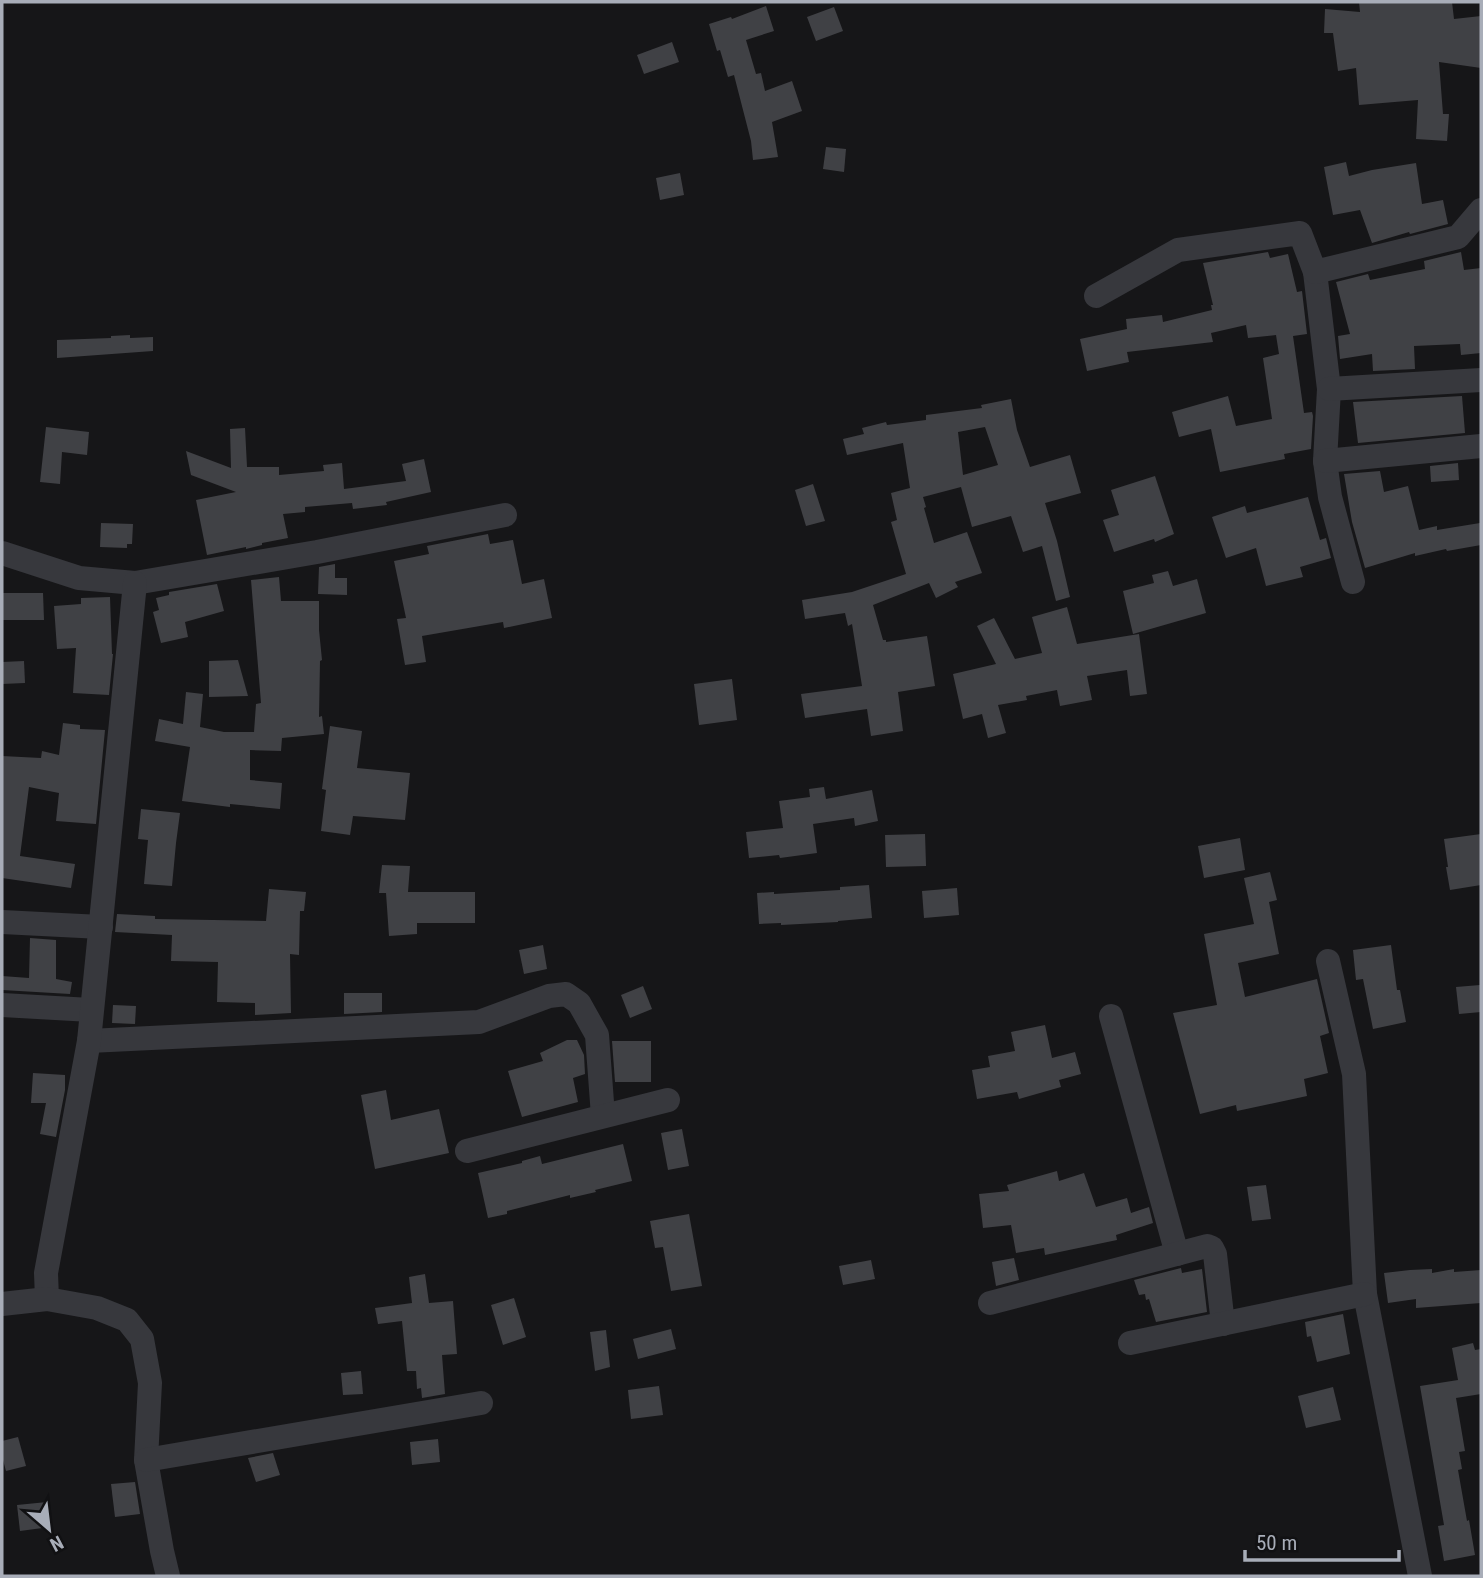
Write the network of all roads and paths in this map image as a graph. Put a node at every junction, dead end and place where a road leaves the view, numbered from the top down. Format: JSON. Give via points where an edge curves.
{"nodes":[{"id":1,"x":1481,"y":210,"type":"edge"},
{"id":2,"x":1315,"y":272,"type":"junction"},
{"id":3,"x":1096,"y":296,"type":"dead end"},
{"id":4,"x":1481,"y":380,"type":"edge"},
{"id":5,"x":1329,"y":389,"type":"junction"},
{"id":6,"x":1481,"y":446,"type":"edge"},
{"id":7,"x":1325,"y":461,"type":"junction"},
{"id":8,"x":505,"y":514,"type":"dead end"},
{"id":9,"x":2,"y":552,"type":"edge"},
{"id":10,"x":1353,"y":582,"type":"dead end"},
{"id":11,"x":135,"y":583,"type":"junction"},
{"id":12,"x":2,"y":922,"type":"edge"},
{"id":13,"x":101,"y":927,"type":"junction"},
{"id":14,"x":1328,"y":961,"type":"dead end"},
{"id":15,"x":2,"y":1005,"type":"edge"},
{"id":16,"x":91,"y":1010,"type":"junction"},
{"id":17,"x":1111,"y":1016,"type":"dead end"},
{"id":18,"x":89,"y":1041,"type":"junction"},
{"id":19,"x":668,"y":1100,"type":"dead end"},
{"id":20,"x":603,"y":1116,"type":"junction"},
{"id":21,"x":467,"y":1151,"type":"dead end"},
{"id":22,"x":1177,"y":1254,"type":"junction"},
{"id":23,"x":1366,"y":1294,"type":"junction"},
{"id":24,"x":47,"y":1299,"type":"junction"},
{"id":25,"x":990,"y":1303,"type":"dead end"},
{"id":26,"x":2,"y":1304,"type":"edge"},
{"id":27,"x":1223,"y":1324,"type":"junction"},
{"id":28,"x":1130,"y":1343,"type":"dead end"},
{"id":29,"x":481,"y":1402,"type":"dead end"},
{"id":30,"x":146,"y":1460,"type":"junction"},
{"id":31,"x":168,"y":1576,"type":"edge"},
{"id":32,"x":1420,"y":1576,"type":"edge"}],
"edges":[{"from":1,"to":2,"type":"street","via":[[1458,237]]},
{"from":2,"to":3,"type":"street","via":[[1300,233],[1178,250]]},
{"from":2,"to":5,"type":"street"},
{"from":4,"to":5,"type":"street"},
{"from":5,"to":7,"type":"street"},
{"from":6,"to":7,"type":"street"},
{"from":7,"to":10,"type":"street"},
{"from":8,"to":11,"type":"street"},
{"from":9,"to":11,"type":"street","via":[[79,578]]},
{"from":11,"to":13,"type":"street"},
{"from":12,"to":13,"type":"street"},
{"from":13,"to":16,"type":"street"},
{"from":14,"to":23,"type":"street","via":[[1354,1074]]},
{"from":15,"to":16,"type":"street"},
{"from":16,"to":18,"type":"street"},
{"from":17,"to":22,"type":"street"},
{"from":18,"to":20,"type":"street","via":[[479,1022],[549,996],[566,995],[579,1003],[597,1035]]},
{"from":18,"to":24,"type":"street","via":[[46,1273]]},
{"from":19,"to":20,"type":"street"},
{"from":20,"to":21,"type":"street"},
{"from":22,"to":25,"type":"street"},
{"from":22,"to":27,"type":"street","via":[[1212,1248]]},
{"from":23,"to":27,"type":"street"},
{"from":23,"to":32,"type":"street"},
{"from":24,"to":26,"type":"street"},
{"from":24,"to":30,"type":"street","via":[[97,1308],[127,1320],[142,1339],[150,1382]]},
{"from":27,"to":28,"type":"street"},
{"from":29,"to":30,"type":"street"},
{"from":30,"to":31,"type":"street"}]}
